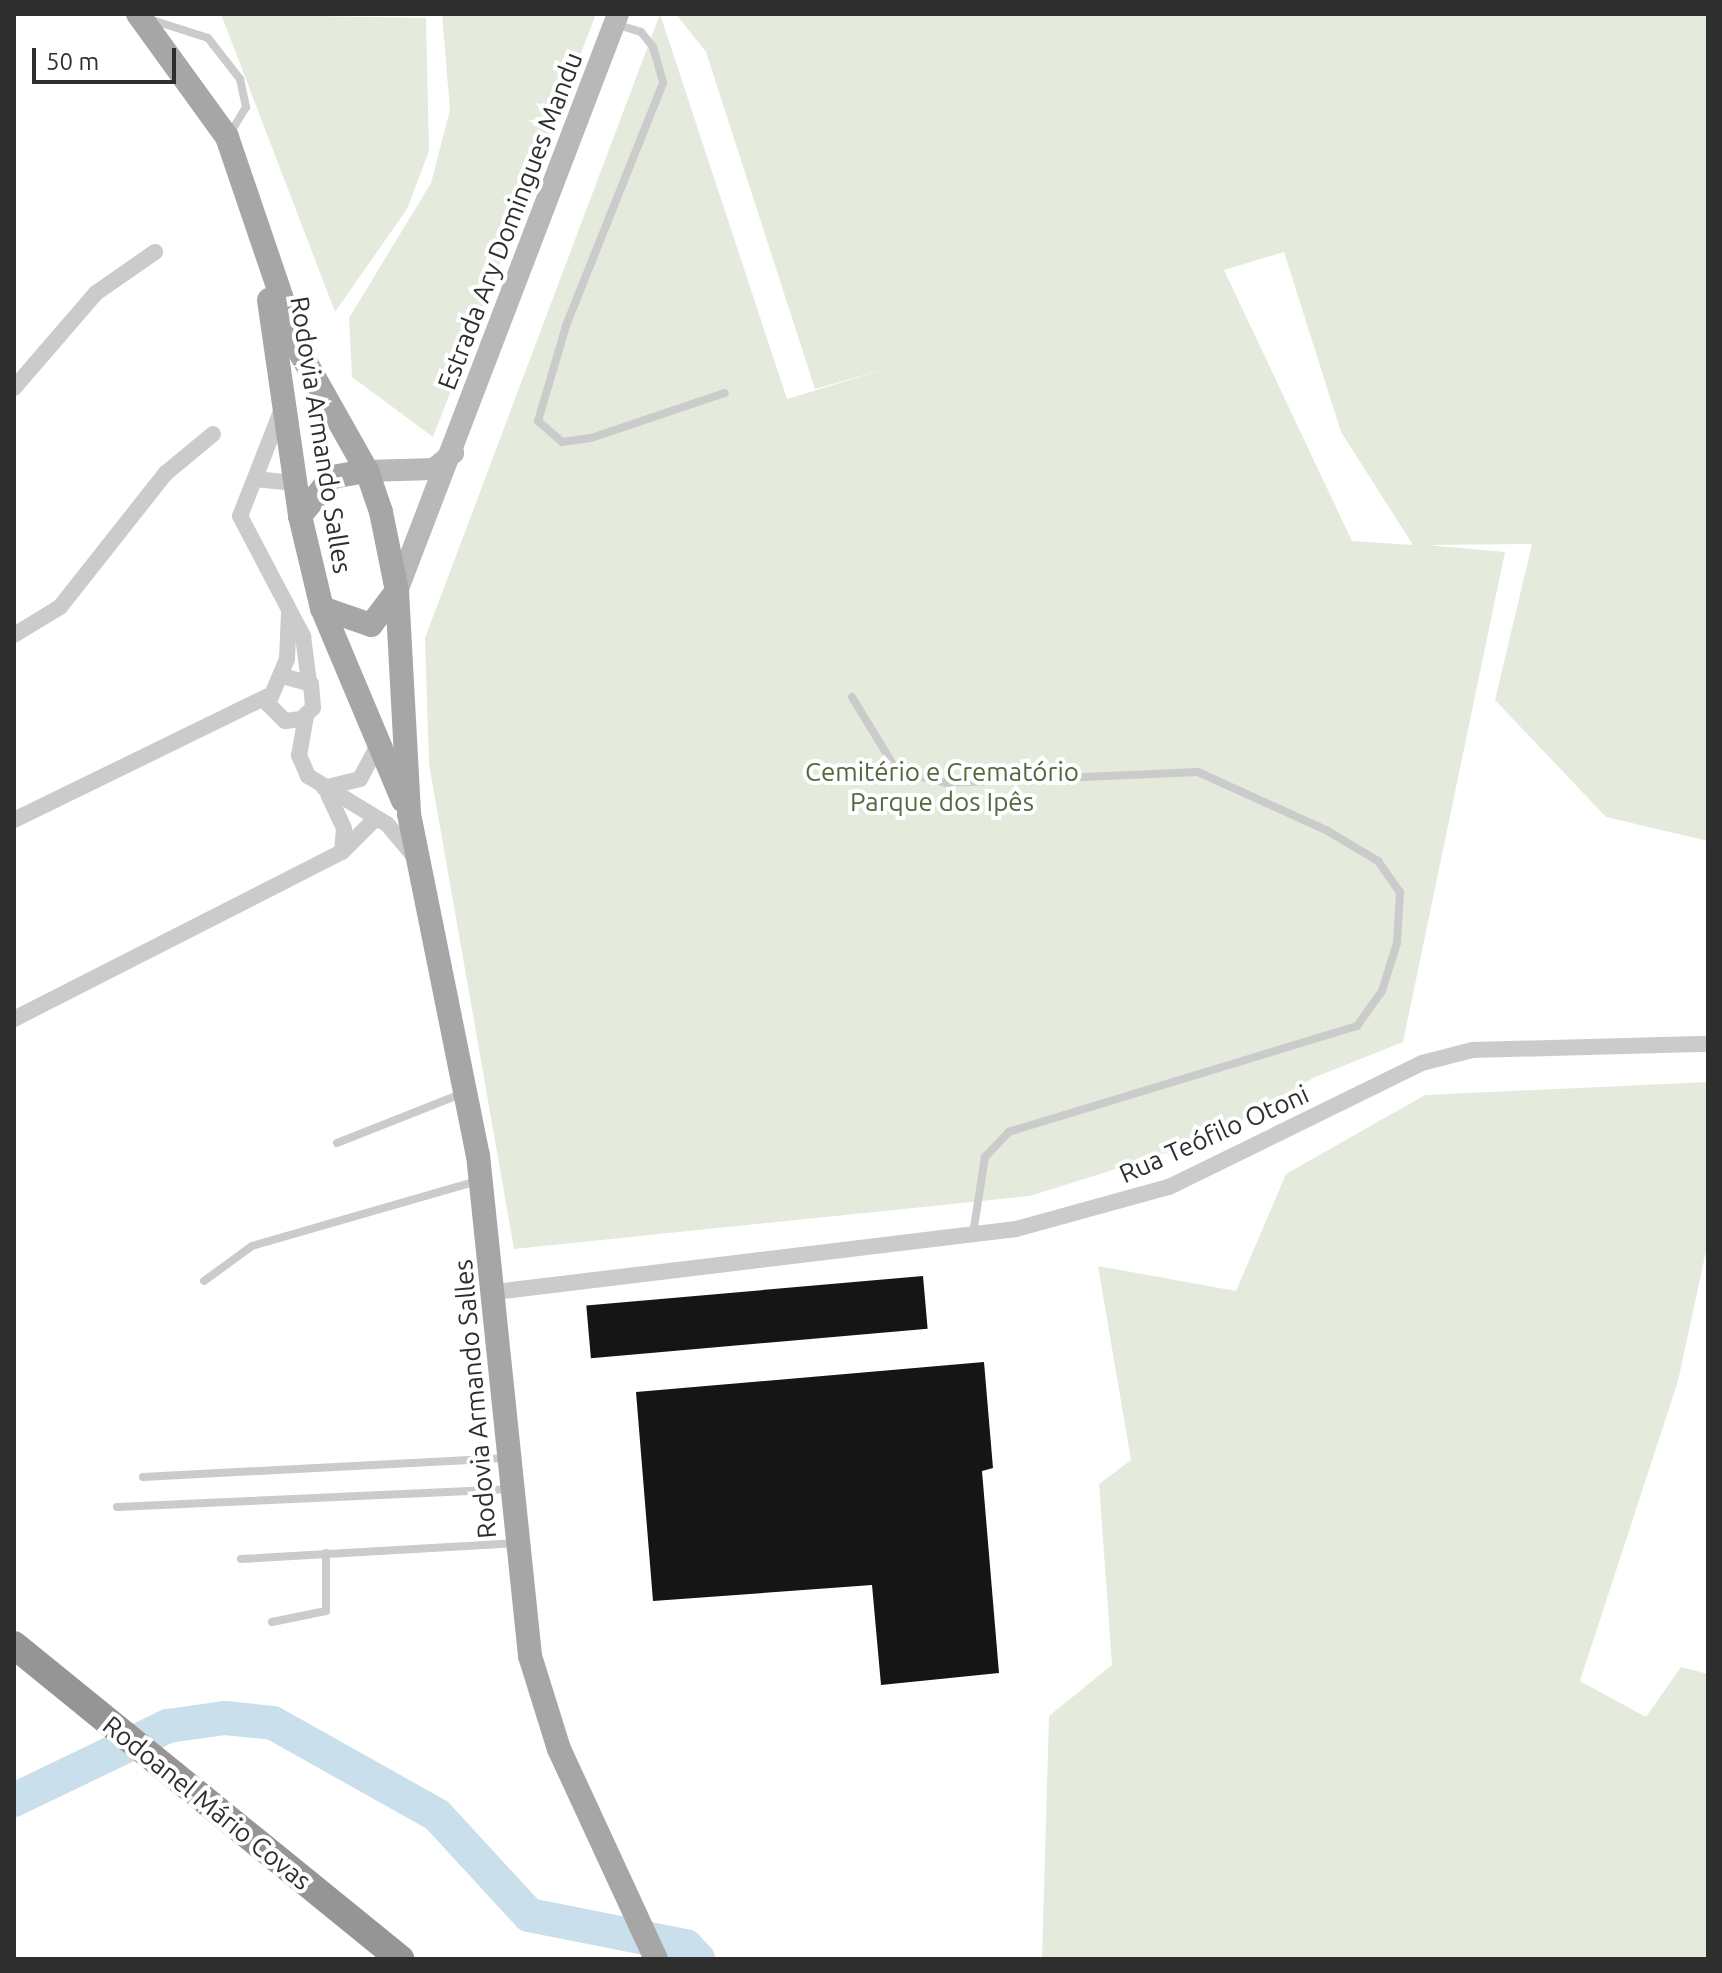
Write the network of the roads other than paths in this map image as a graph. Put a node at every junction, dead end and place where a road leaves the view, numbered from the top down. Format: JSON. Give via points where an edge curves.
{"nodes":[{"id":1,"x":139,"y":15,"type":"edge"},
{"id":2,"x":616,"y":19,"type":"edge"},
{"id":3,"x":227,"y":137,"type":"junction"},
{"id":4,"x":263,"y":238,"type":"junction"},
{"id":5,"x":155,"y":252,"type":"dead end"},
{"id":6,"x":14,"y":388,"type":"edge"},
{"id":7,"x":725,"y":393,"type":"dead end"},
{"id":8,"x":283,"y":403,"type":"junction"},
{"id":9,"x":213,"y":434,"type":"dead end"},
{"id":10,"x":456,"y":449,"type":"junction"},
{"id":11,"x":367,"y":471,"type":"junction"},
{"id":12,"x":255,"y":479,"type":"junction"},
{"id":13,"x":295,"y":483,"type":"junction"},
{"id":14,"x":300,"y":516,"type":"junction"},
{"id":15,"x":397,"y":591,"type":"junction"},
{"id":16,"x":322,"y":608,"type":"junction"},
{"id":17,"x":289,"y":614,"type":"junction"},
{"id":18,"x":14,"y":635,"type":"edge"},
{"id":19,"x":282,"y":676,"type":"junction"},
{"id":20,"x":309,"y":682,"type":"junction"},
{"id":21,"x":268,"y":696,"type":"junction"},
{"id":22,"x":852,"y":697,"type":"dead end"},
{"id":23,"x":306,"y":716,"type":"junction"},
{"id":24,"x":285,"y":721,"type":"junction"},
{"id":25,"x":378,"y":745,"type":"junction"},
{"id":26,"x":299,"y":746,"type":"junction"},
{"id":27,"x":324,"y":788,"type":"junction"},
{"id":28,"x":409,"y":814,"type":"junction"},
{"id":29,"x":376,"y":818,"type":"junction"},
{"id":30,"x":14,"y":820,"type":"edge"},
{"id":31,"x":342,"y":852,"type":"junction"},
{"id":32,"x":423,"y":877,"type":"junction"},
{"id":33,"x":14,"y":1019,"type":"edge"},
{"id":34,"x":1708,"y":1044,"type":"edge"},
{"id":35,"x":468,"y":1092,"type":"junction"},
{"id":36,"x":337,"y":1143,"type":"dead end"},
{"id":37,"x":481,"y":1180,"type":"junction"},
{"id":38,"x":973,"y":1235,"type":"junction"},
{"id":39,"x":204,"y":1281,"type":"dead end"},
{"id":40,"x":495,"y":1292,"type":"junction"},
{"id":41,"x":509,"y":1458,"type":"junction"},
{"id":42,"x":143,"y":1477,"type":"dead end"},
{"id":43,"x":511,"y":1489,"type":"junction"},
{"id":44,"x":117,"y":1507,"type":"dead end"},
{"id":45,"x":517,"y":1543,"type":"junction"},
{"id":46,"x":326,"y":1553,"type":"junction"},
{"id":47,"x":241,"y":1559,"type":"dead end"},
{"id":48,"x":272,"y":1622,"type":"dead end"},
{"id":49,"x":14,"y":1645,"type":"edge"},
{"id":50,"x":401,"y":1959,"type":"edge"},
{"id":51,"x":656,"y":1959,"type":"edge"}],
"edges":[{"from":1,"to":3,"type":"main road","name":"Rodovia Armando Salles"},
{"from":1,"to":3,"type":"lane","via":[[191,30],[218,47],[246,94],[243,122]]},
{"from":2,"to":7,"type":"lane","via":[[641,32],[653,47],[663,83],[566,326],[538,421],[562,442],[591,438]]},
{"from":2,"to":10,"type":"street","name":"Estrada Ary Domingues Mandu"},
{"from":3,"to":4,"type":"main road","name":"Rodovia Armando Salles"},
{"from":4,"to":8,"type":"main road","name":"Rodovia Armando Salles"},
{"from":4,"to":11,"type":"main road","name":"Rodovia Armando Salles","via":[[313,383]]},
{"from":5,"to":6,"type":"street","via":[[96,293]]},
{"from":8,"to":12,"type":"street"},
{"from":8,"to":13,"type":"main road","name":"Rodovia Armando Salles"},
{"from":9,"to":18,"type":"street","via":[[166,473],[60,607]]},
{"from":10,"to":11,"type":"street","via":[[434,469]]},
{"from":10,"to":15,"type":"street","name":"Estrada Ary Domingues Mandu"},
{"from":11,"to":14,"type":"main road","via":[[332,477]]},
{"from":11,"to":15,"type":"main road","name":"Rodovia Armando Salles"},
{"from":12,"to":13,"type":"street"},
{"from":12,"to":17,"type":"street","via":[[240,516]]},
{"from":13,"to":14,"type":"main road","name":"Rodovia Armando Salles"},
{"from":14,"to":16,"type":"main road","name":"Rodovia Armando Salles"},
{"from":15,"to":16,"type":"main road","via":[[371,625]]},
{"from":15,"to":28,"type":"main road","name":"Rodovia Armando Salles"},
{"from":16,"to":25,"type":"main road","name":"Rodovia Armando Salles"},
{"from":17,"to":19,"type":"street"},
{"from":17,"to":20,"type":"street","via":[[303,636]]},
{"from":19,"to":20,"type":"street"},
{"from":19,"to":21,"type":"street"},
{"from":20,"to":23,"type":"street","via":[[315,700]]},
{"from":21,"to":24,"type":"street"},
{"from":21,"to":30,"type":"street"},
{"from":22,"to":38,"type":"lane","via":[[897,771],[946,783],[1198,772],[1326,830],[1378,861],[1400,892],[1397,943],[1382,991],[1357,1026],[1009,1132],[985,1157]]},
{"from":23,"to":24,"type":"street"},
{"from":23,"to":26,"type":"street"},
{"from":24,"to":26,"type":"street"},
{"from":25,"to":27,"type":"street","via":[[360,779]]},
{"from":25,"to":28,"type":"main road","name":"Rodovia Armando Salles"},
{"from":26,"to":27,"type":"street","via":[[301,765]]},
{"from":27,"to":29,"type":"street"},
{"from":27,"to":31,"type":"street","via":[[344,829]]},
{"from":28,"to":32,"type":"main road","name":"Rodovia Armando Salles"},
{"from":29,"to":31,"type":"street"},
{"from":29,"to":32,"type":"street","via":[[405,840]]},
{"from":31,"to":33,"type":"street"},
{"from":32,"to":35,"type":"main road","name":"Rodovia Armando Salles"},
{"from":34,"to":38,"type":"street","name":"Rua Teófilo Otoni","via":[[1472,1050],[1422,1063],[1169,1187],[1088,1214]]},
{"from":35,"to":36,"type":"lane"},
{"from":35,"to":37,"type":"main road","name":"Rodovia Armando Salles"},
{"from":37,"to":39,"type":"lane","via":[[252,1246]]},
{"from":37,"to":40,"type":"main road","name":"Rodovia Armando Salles"},
{"from":38,"to":40,"type":"street","name":"Rua Teófilo Otoni"},
{"from":40,"to":41,"type":"main road","name":"Rodovia Armando Salles"},
{"from":41,"to":42,"type":"lane"},
{"from":41,"to":43,"type":"main road","name":"Rodovia Armando Salles"},
{"from":43,"to":44,"type":"lane"},
{"from":43,"to":45,"type":"main road","name":"Rodovia Armando Salles"},
{"from":45,"to":46,"type":"lane"},
{"from":45,"to":51,"type":"main road","name":"Rodovia Armando Salles","via":[[530,1656],[570,1773]]},
{"from":46,"to":47,"type":"lane"},
{"from":46,"to":48,"type":"lane","via":[[326,1611]]},
{"from":49,"to":50,"type":"highway","name":"Rodoanel Mário Covas"}]}
